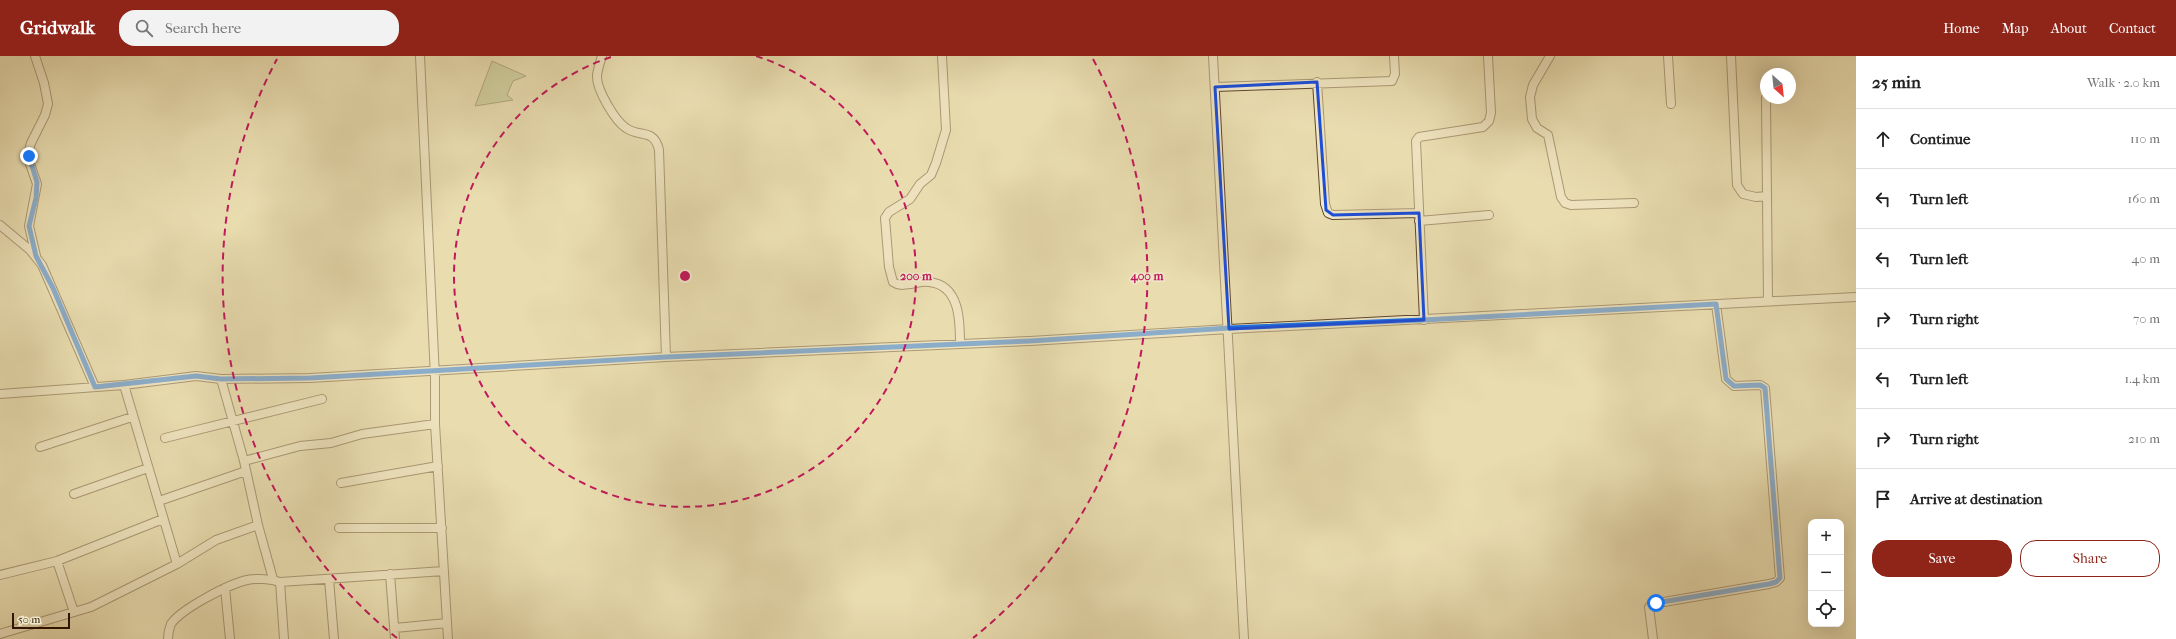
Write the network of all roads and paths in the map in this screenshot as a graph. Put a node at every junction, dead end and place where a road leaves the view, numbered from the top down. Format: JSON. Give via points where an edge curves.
{"nodes":[{"id":1,"x":35,"y":56,"type":"edge"},
{"id":2,"x":420,"y":56,"type":"edge"},
{"id":3,"x":602,"y":56,"type":"edge"},
{"id":4,"x":942,"y":56,"type":"edge"},
{"id":5,"x":1214,"y":56,"type":"edge"},
{"id":6,"x":1394,"y":56,"type":"edge"},
{"id":7,"x":1488,"y":56,"type":"edge"},
{"id":8,"x":1550,"y":56,"type":"edge"},
{"id":9,"x":1668,"y":56,"type":"edge"},
{"id":10,"x":1731,"y":56,"type":"edge"},
{"id":11,"x":1317,"y":82,"type":"junction"},
{"id":12,"x":1215,"y":87,"type":"junction"},
{"id":13,"x":1671,"y":104,"type":"dead end"},
{"id":14,"x":1766,"y":104,"type":"edge"},
{"id":15,"x":1767,"y":196,"type":"junction"},
{"id":16,"x":1634,"y":203,"type":"dead end"},
{"id":17,"x":1490,"y":215,"type":"dead end"},
{"id":18,"x":1419,"y":217,"type":"junction"},
{"id":19,"x":0,"y":224,"type":"edge"},
{"id":20,"x":36,"y":256,"type":"junction"},
{"id":21,"x":1856,"y":297,"type":"edge"},
{"id":22,"x":1768,"y":301,"type":"junction"},
{"id":23,"x":1716,"y":304,"type":"junction"},
{"id":24,"x":1424,"y":320,"type":"junction"},
{"id":25,"x":1229,"y":328,"type":"junction"},
{"id":26,"x":960,"y":344,"type":"junction"},
{"id":27,"x":666,"y":357,"type":"junction"},
{"id":28,"x":435,"y":371,"type":"junction"},
{"id":29,"x":221,"y":379,"type":"junction"},
{"id":30,"x":124,"y":385,"type":"junction"},
{"id":31,"x":95,"y":387,"type":"junction"},
{"id":32,"x":0,"y":394,"type":"edge"},
{"id":33,"x":322,"y":399,"type":"dead end"},
{"id":34,"x":132,"y":418,"type":"junction"},
{"id":35,"x":233,"y":421,"type":"junction"},
{"id":36,"x":435,"y":424,"type":"junction"},
{"id":37,"x":165,"y":438,"type":"dead end"},
{"id":38,"x":40,"y":447,"type":"dead end"},
{"id":39,"x":244,"y":460,"type":"junction"},
{"id":40,"x":438,"y":466,"type":"junction"},
{"id":41,"x":148,"y":468,"type":"junction"},
{"id":42,"x":246,"y":471,"type":"junction"},
{"id":43,"x":341,"y":483,"type":"dead end"},
{"id":44,"x":74,"y":494,"type":"dead end"},
{"id":45,"x":159,"y":501,"type":"junction"},
{"id":46,"x":163,"y":519,"type":"junction"},
{"id":47,"x":258,"y":524,"type":"junction"},
{"id":48,"x":339,"y":528,"type":"dead end"},
{"id":49,"x":442,"y":528,"type":"junction"},
{"id":50,"x":57,"y":561,"type":"junction"},
{"id":51,"x":177,"y":564,"type":"junction"},
{"id":52,"x":444,"y":571,"type":"junction"},
{"id":53,"x":390,"y":574,"type":"junction"},
{"id":54,"x":0,"y":576,"type":"edge"},
{"id":55,"x":329,"y":579,"type":"junction"},
{"id":56,"x":277,"y":581,"type":"junction"},
{"id":57,"x":225,"y":588,"type":"junction"},
{"id":58,"x":74,"y":612,"type":"junction"},
{"id":59,"x":447,"y":623,"type":"junction"},
{"id":60,"x":395,"y":628,"type":"junction"},
{"id":61,"x":0,"y":634,"type":"edge"},
{"id":62,"x":168,"y":639,"type":"edge"},
{"id":63,"x":230,"y":639,"type":"edge"},
{"id":64,"x":284,"y":639,"type":"edge"},
{"id":65,"x":334,"y":639,"type":"edge"},
{"id":66,"x":395,"y":639,"type":"edge"},
{"id":67,"x":448,"y":639,"type":"edge"},
{"id":68,"x":1244,"y":639,"type":"edge"},
{"id":69,"x":1653,"y":639,"type":"edge"}],
"edges":[{"from":1,"to":20,"type":"street","via":[[48,104],[29,150],[29,161],[37,182],[29,226]]},
{"from":2,"to":28,"type":"street"},
{"from":3,"to":27,"type":"street","via":[[597,78],[606,102],[623,126],[652,136],[659,150]]},
{"from":4,"to":26,"type":"street","via":[[946,130],[936,163],[931,174],[910,199],[889,212],[885,221],[889,267],[894,282],[900,285],[927,282],[944,287],[959,313]]},
{"from":5,"to":12,"type":"street"},
{"from":6,"to":11,"type":"street","via":[[1393,81]]},
{"from":7,"to":18,"type":"street","via":[[1491,113],[1489,121],[1483,127],[1419,137],[1416,141]]},
{"from":8,"to":16,"type":"street","via":[[1531,91],[1530,105],[1537,128],[1548,135],[1565,204]]},
{"from":9,"to":13,"type":"street"},
{"from":10,"to":15,"type":"street","via":[[1737,185],[1743,194]]},
{"from":11,"to":12,"type":"street"},
{"from":11,"to":18,"type":"street","via":[[1324,204],[1328,213]]},
{"from":12,"to":25,"type":"street"},
{"from":14,"to":15,"type":"street"},
{"from":15,"to":22,"type":"street"},
{"from":17,"to":18,"type":"street"},
{"from":18,"to":24,"type":"street"},
{"from":19,"to":20,"type":"street"},
{"from":20,"to":31,"type":"street","via":[[53,288]]},
{"from":21,"to":22,"type":"street"},
{"from":22,"to":23,"type":"street"},
{"from":23,"to":24,"type":"street"},
{"from":23,"to":69,"type":"street","via":[[1726,379],[1734,386],[1760,385],[1765,388],[1780,578],[1769,584],[1652,604],[1649,607]]},
{"from":24,"to":25,"type":"street"},
{"from":25,"to":26,"type":"street"},
{"from":25,"to":68,"type":"street"},
{"from":26,"to":27,"type":"street"},
{"from":27,"to":28,"type":"street"},
{"from":28,"to":29,"type":"street","via":[[310,378]]},
{"from":28,"to":36,"type":"street"},
{"from":29,"to":30,"type":"street","via":[[196,376]]},
{"from":29,"to":35,"type":"street"},
{"from":30,"to":31,"type":"street"},
{"from":30,"to":34,"type":"street"},
{"from":31,"to":32,"type":"street"},
{"from":33,"to":35,"type":"street"},
{"from":34,"to":38,"type":"street"},
{"from":34,"to":41,"type":"street"},
{"from":35,"to":37,"type":"street"},
{"from":35,"to":39,"type":"street"},
{"from":36,"to":39,"type":"street","via":[[362,434],[332,443],[300,446]]},
{"from":36,"to":40,"type":"street"},
{"from":39,"to":42,"type":"street"},
{"from":40,"to":43,"type":"street"},
{"from":40,"to":49,"type":"street"},
{"from":41,"to":44,"type":"street"},
{"from":41,"to":45,"type":"street"},
{"from":42,"to":45,"type":"street"},
{"from":42,"to":47,"type":"street"},
{"from":45,"to":46,"type":"street"},
{"from":46,"to":50,"type":"street"},
{"from":46,"to":51,"type":"street"},
{"from":47,"to":51,"type":"street","via":[[216,540]]},
{"from":47,"to":56,"type":"street"},
{"from":48,"to":49,"type":"street"},
{"from":49,"to":52,"type":"street"},
{"from":50,"to":54,"type":"street"},
{"from":50,"to":58,"type":"street"},
{"from":51,"to":58,"type":"street","via":[[91,607]]},
{"from":52,"to":53,"type":"street"},
{"from":52,"to":59,"type":"street"},
{"from":53,"to":55,"type":"street"},
{"from":53,"to":60,"type":"street"},
{"from":55,"to":56,"type":"street"},
{"from":55,"to":65,"type":"street"},
{"from":56,"to":57,"type":"street","via":[[247,580]]},
{"from":56,"to":64,"type":"street"},
{"from":57,"to":62,"type":"street","via":[[180,615],[172,624]]},
{"from":57,"to":63,"type":"street"},
{"from":58,"to":61,"type":"street"},
{"from":59,"to":60,"type":"street"},
{"from":59,"to":67,"type":"street"},
{"from":60,"to":66,"type":"street"}]}
